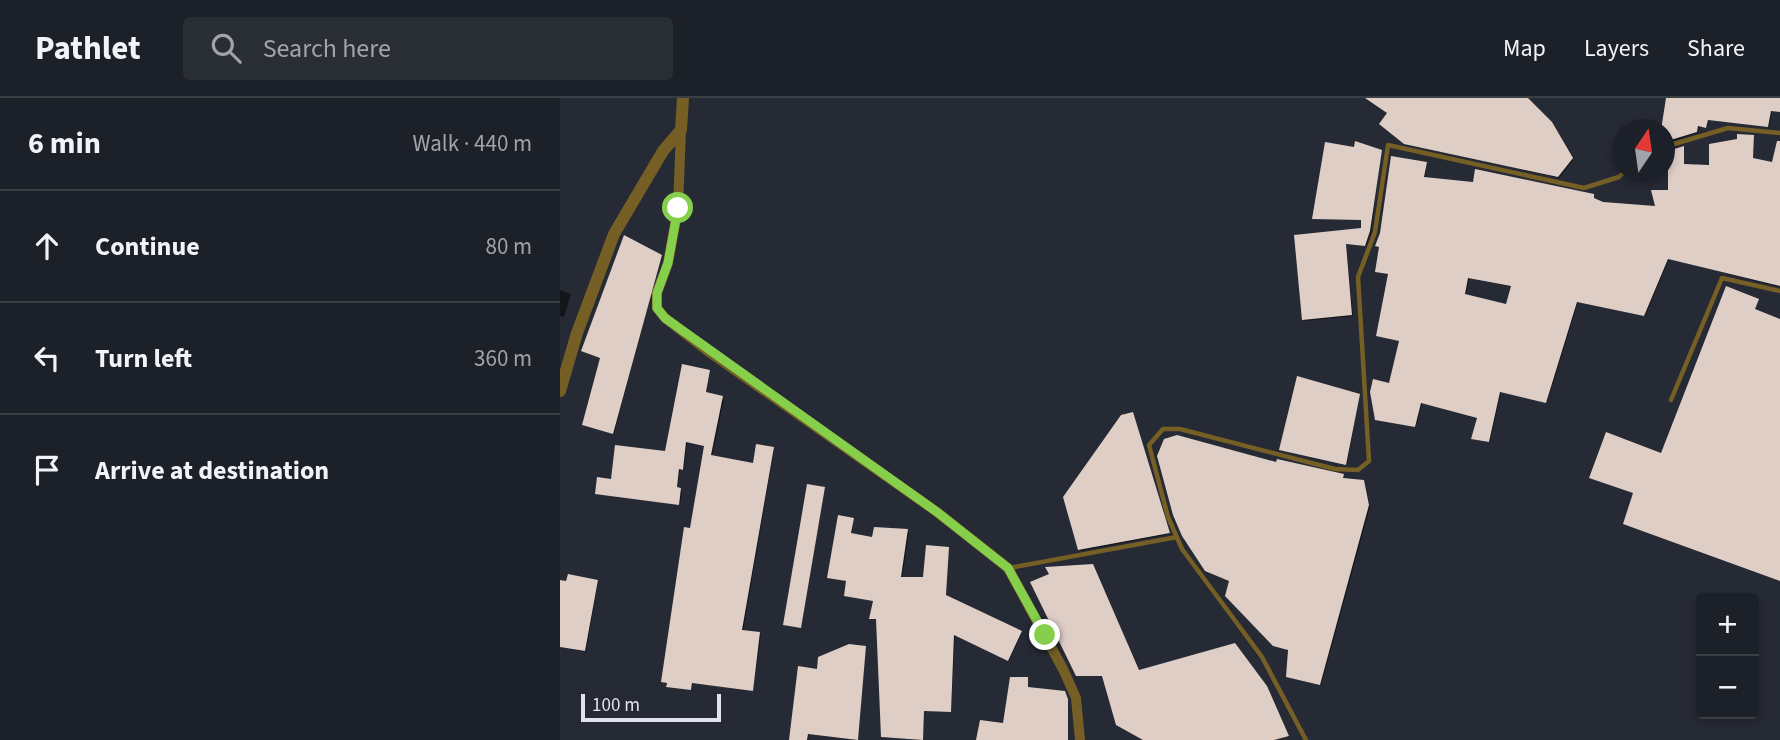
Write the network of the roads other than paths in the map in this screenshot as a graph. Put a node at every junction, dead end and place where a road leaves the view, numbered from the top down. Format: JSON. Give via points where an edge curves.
{"nodes":[{"id":1,"x":683,"y":98,"type":"edge"},
{"id":2,"x":681,"y":130,"type":"junction"},
{"id":3,"x":1780,"y":133,"type":"edge"},
{"id":4,"x":1675,"y":144,"type":"edge"},
{"id":5,"x":1612,"y":179,"type":"edge"},
{"id":6,"x":1780,"y":291,"type":"edge"},
{"id":7,"x":560,"y":391,"type":"edge"},
{"id":8,"x":1671,"y":400,"type":"dead end"},
{"id":9,"x":1177,"y":537,"type":"junction"},
{"id":10,"x":1008,"y":568,"type":"junction"},
{"id":11,"x":1080,"y":740,"type":"edge"},
{"id":12,"x":1306,"y":740,"type":"edge"}],
"edges":[{"from":1,"to":2,"type":"street"},
{"from":2,"to":7,"type":"street","via":[[614,234]]},
{"from":2,"to":10,"type":"street","via":[[678,208],[657,308],[709,352],[937,512]]},
{"from":3,"to":4,"type":"lane","via":[[1728,128]]},
{"from":5,"to":9,"type":"lane","via":[[1584,188],[1388,145],[1375,232],[1358,277],[1369,461],[1357,470],[1335,469],[1180,429],[1163,429],[1149,445]]},
{"from":6,"to":8,"type":"lane","via":[[1722,278]]},
{"from":9,"to":10,"type":"lane"},
{"from":9,"to":12,"type":"lane","via":[[1197,572],[1262,657]]},
{"from":10,"to":11,"type":"street","via":[[1076,698]]}]}
